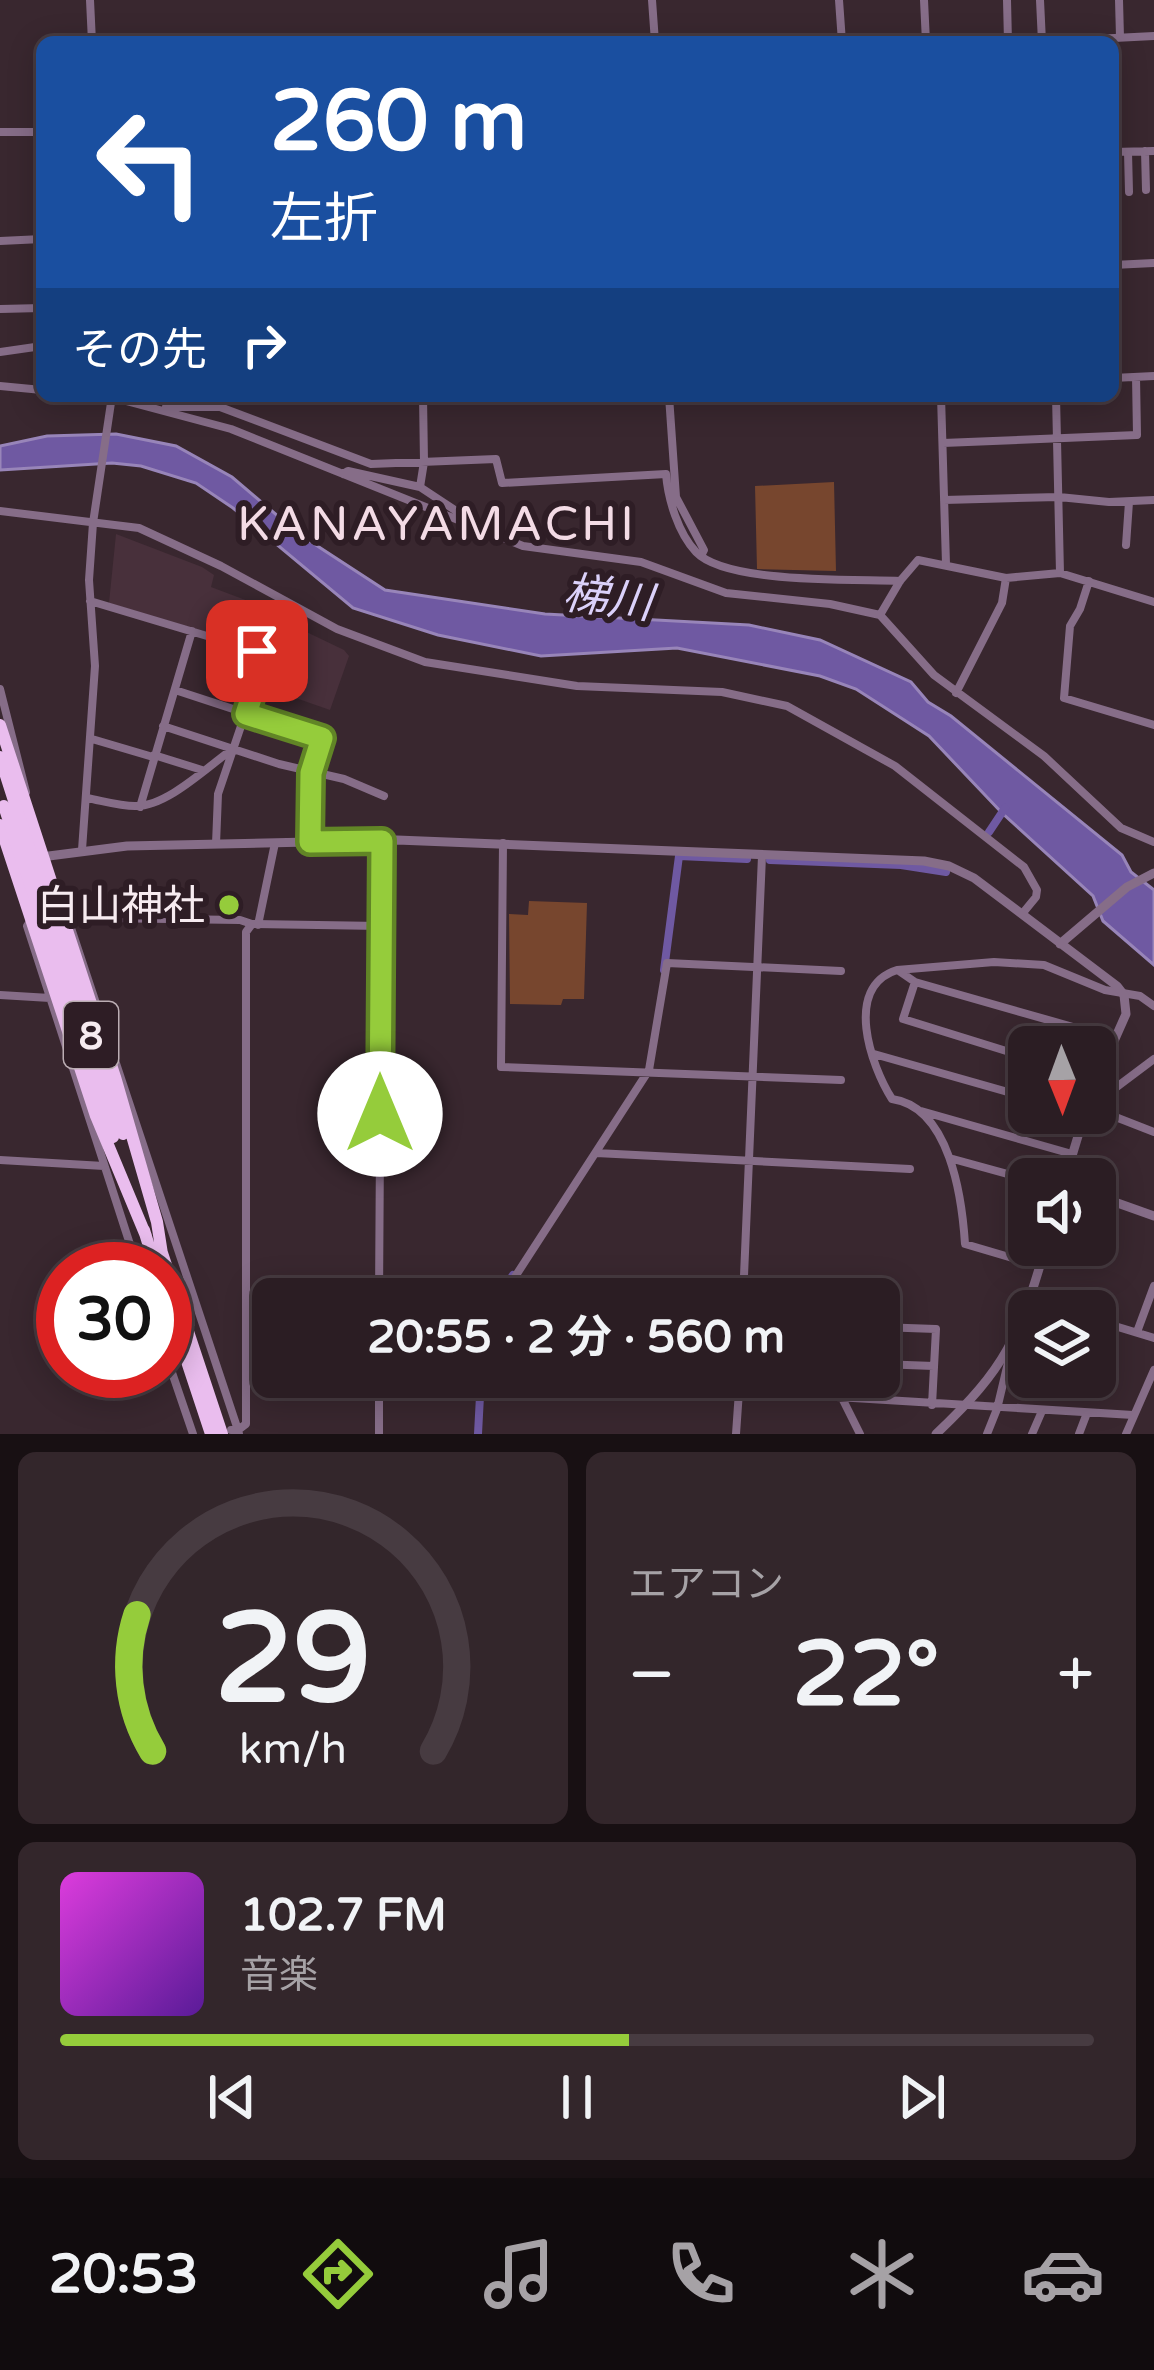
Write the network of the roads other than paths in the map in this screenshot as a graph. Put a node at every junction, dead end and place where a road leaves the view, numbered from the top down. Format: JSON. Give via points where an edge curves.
{"nodes":[{"id":1,"x":90,"y":0,"type":"edge"},
{"id":2,"x":652,"y":0,"type":"edge"},
{"id":3,"x":839,"y":0,"type":"edge"},
{"id":4,"x":924,"y":0,"type":"edge"},
{"id":5,"x":1007,"y":0,"type":"edge"},
{"id":6,"x":1040,"y":0,"type":"edge"},
{"id":7,"x":1119,"y":0,"type":"edge"},
{"id":8,"x":92,"y":36,"type":"edge"},
{"id":9,"x":655,"y":36,"type":"edge"},
{"id":10,"x":842,"y":36,"type":"edge"},
{"id":11,"x":926,"y":36,"type":"edge"},
{"id":12,"x":1008,"y":36,"type":"edge"},
{"id":13,"x":1040,"y":36,"type":"edge"},
{"id":14,"x":1154,"y":36,"type":"edge"},
{"id":15,"x":1120,"y":37,"type":"joint"},
{"id":16,"x":0,"y":132,"type":"edge"},
{"id":17,"x":36,"y":132,"type":"edge"},
{"id":18,"x":1150,"y":151,"type":"edge"},
{"id":19,"x":1119,"y":152,"type":"edge"},
{"id":20,"x":1128,"y":152,"type":"junction"},
{"id":21,"x":1146,"y":190,"type":"dead end"},
{"id":22,"x":1129,"y":192,"type":"dead end"},
{"id":23,"x":36,"y":239,"type":"edge"},
{"id":24,"x":0,"y":241,"type":"edge"},
{"id":25,"x":1154,"y":263,"type":"edge"},
{"id":26,"x":1119,"y":265,"type":"edge"},
{"id":27,"x":36,"y":308,"type":"edge"},
{"id":28,"x":0,"y":309,"type":"edge"},
{"id":29,"x":36,"y":347,"type":"edge"},
{"id":30,"x":0,"y":352,"type":"edge"},
{"id":31,"x":1154,"y":376,"type":"edge"},
{"id":32,"x":1136,"y":377,"type":"junction"},
{"id":33,"x":1119,"y":378,"type":"edge"},
{"id":34,"x":0,"y":386,"type":"edge"},
{"id":35,"x":36,"y":389,"type":"edge"},
{"id":36,"x":112,"y":402,"type":"edge"},
{"id":37,"x":131,"y":402,"type":"edge"},
{"id":38,"x":423,"y":402,"type":"edge"},
{"id":39,"x":669,"y":402,"type":"edge"},
{"id":40,"x":941,"y":402,"type":"edge"},
{"id":41,"x":1056,"y":402,"type":"edge"},
{"id":42,"x":163,"y":409,"type":"junction"},
{"id":43,"x":1058,"y":439,"type":"junction"},
{"id":44,"x":943,"y":443,"type":"junction"},
{"id":45,"x":424,"y":462,"type":"junction"},
{"id":46,"x":342,"y":475,"type":"junction"},
{"id":47,"x":420,"y":488,"type":"junction"},
{"id":48,"x":1059,"y":497,"type":"junction"},
{"id":49,"x":944,"y":500,"type":"junction"},
{"id":50,"x":1154,"y":500,"type":"edge"},
{"id":51,"x":1129,"y":502,"type":"junction"},
{"id":52,"x":0,"y":511,"type":"edge"},
{"id":53,"x":93,"y":520,"type":"junction"},
{"id":54,"x":483,"y":531,"type":"junction"},
{"id":55,"x":1126,"y":545,"type":"dead end"},
{"id":56,"x":701,"y":556,"type":"junction"},
{"id":57,"x":946,"y":564,"type":"junction"},
{"id":58,"x":1060,"y":573,"type":"junction"},
{"id":59,"x":1006,"y":578,"type":"junction"},
{"id":60,"x":900,"y":581,"type":"junction"},
{"id":61,"x":1089,"y":581,"type":"junction"},
{"id":62,"x":90,"y":601,"type":"junction"},
{"id":63,"x":1154,"y":602,"type":"edge"},
{"id":64,"x":880,"y":615,"type":"junction"},
{"id":65,"x":192,"y":631,"type":"junction"},
{"id":66,"x":0,"y":689,"type":"edge"},
{"id":67,"x":175,"y":690,"type":"junction"},
{"id":68,"x":956,"y":693,"type":"junction"},
{"id":69,"x":246,"y":714,"type":"junction"},
{"id":70,"x":0,"y":724,"type":"edge"},
{"id":71,"x":1154,"y":725,"type":"edge"},
{"id":72,"x":163,"y":726,"type":"junction"},
{"id":73,"x":92,"y":739,"type":"junction"},
{"id":74,"x":234,"y":748,"type":"junction"},
{"id":75,"x":154,"y":756,"type":"junction"},
{"id":76,"x":0,"y":757,"type":"edge"},
{"id":77,"x":202,"y":770,"type":"junction"},
{"id":78,"x":311,"y":773,"type":"junction"},
{"id":79,"x":384,"y":796,"type":"dead end"},
{"id":80,"x":87,"y":798,"type":"junction"},
{"id":81,"x":12,"y":803,"type":"edge"},
{"id":82,"x":140,"y":807,"type":"junction"},
{"id":83,"x":0,"y":825,"type":"edge"},
{"id":84,"x":382,"y":841,"type":"junction"},
{"id":85,"x":275,"y":842,"type":"junction"},
{"id":86,"x":310,"y":842,"type":"junction"},
{"id":87,"x":1154,"y":842,"type":"edge"},
{"id":88,"x":503,"y":843,"type":"junction"},
{"id":89,"x":216,"y":844,"type":"junction"},
{"id":90,"x":82,"y":850,"type":"junction"},
{"id":91,"x":761,"y":856,"type":"junction"},
{"id":92,"x":43,"y":857,"type":"junction"},
{"id":93,"x":6,"y":863,"type":"edge"},
{"id":94,"x":1154,"y":873,"type":"edge"},
{"id":95,"x":55,"y":894,"type":"junction"},
{"id":96,"x":1022,"y":914,"type":"junction"},
{"id":97,"x":41,"y":917,"type":"junction"},
{"id":98,"x":98,"y":918,"type":"dead end"},
{"id":99,"x":255,"y":925,"type":"junction"},
{"id":100,"x":381,"y":926,"type":"junction"},
{"id":101,"x":1064,"y":940,"type":"junction"},
{"id":102,"x":757,"y":968,"type":"junction"},
{"id":103,"x":898,"y":970,"type":"junction"},
{"id":104,"x":841,"y":971,"type":"dead end"},
{"id":105,"x":915,"y":982,"type":"junction"},
{"id":106,"x":0,"y":995,"type":"edge"},
{"id":107,"x":1124,"y":995,"type":"junction"},
{"id":108,"x":50,"y":998,"type":"junction"},
{"id":109,"x":1154,"y":1006,"type":"edge"},
{"id":110,"x":1069,"y":1026,"type":"edge"},
{"id":111,"x":1116,"y":1037,"type":"edge"},
{"id":112,"x":1008,"y":1052,"type":"edge"},
{"id":113,"x":873,"y":1054,"type":"junction"},
{"id":114,"x":1154,"y":1059,"type":"edge"},
{"id":115,"x":649,"y":1070,"type":"junction"},
{"id":116,"x":752,"y":1074,"type":"junction"},
{"id":117,"x":841,"y":1080,"type":"dead end"},
{"id":118,"x":1116,"y":1087,"type":"edge"},
{"id":119,"x":1008,"y":1092,"type":"edge"},
{"id":120,"x":920,"y":1111,"type":"junction"},
{"id":121,"x":1116,"y":1117,"type":"edge"},
{"id":122,"x":1154,"y":1132,"type":"edge"},
{"id":123,"x":1078,"y":1134,"type":"edge"},
{"id":124,"x":596,"y":1153,"type":"junction"},
{"id":125,"x":1072,"y":1154,"type":"junction"},
{"id":126,"x":952,"y":1158,"type":"junction"},
{"id":127,"x":1071,"y":1158,"type":"edge"},
{"id":128,"x":0,"y":1160,"type":"edge"},
{"id":129,"x":121,"y":1160,"type":"junction"},
{"id":130,"x":748,"y":1162,"type":"junction"},
{"id":131,"x":910,"y":1169,"type":"dead end"},
{"id":132,"x":1008,"y":1174,"type":"edge"},
{"id":133,"x":134,"y":1184,"type":"junction"},
{"id":134,"x":1116,"y":1203,"type":"edge"},
{"id":135,"x":1154,"y":1216,"type":"edge"},
{"id":136,"x":134,"y":1242,"type":"edge"},
{"id":137,"x":148,"y":1242,"type":"edge"},
{"id":138,"x":1008,"y":1257,"type":"edge"},
{"id":139,"x":1040,"y":1266,"type":"edge"},
{"id":140,"x":379,"y":1278,"type":"edge"},
{"id":141,"x":514,"y":1278,"type":"edge"},
{"id":142,"x":743,"y":1278,"type":"edge"},
{"id":143,"x":1154,"y":1286,"type":"edge"},
{"id":144,"x":1032,"y":1290,"type":"edge"},
{"id":145,"x":1116,"y":1326,"type":"edge"},
{"id":146,"x":900,"y":1328,"type":"edge"},
{"id":147,"x":1137,"y":1333,"type":"junction"},
{"id":148,"x":1154,"y":1338,"type":"edge"},
{"id":149,"x":1008,"y":1352,"type":"edge"},
{"id":150,"x":1008,"y":1363,"type":"edge"},
{"id":151,"x":900,"y":1365,"type":"edge"},
{"id":152,"x":934,"y":1366,"type":"junction"},
{"id":153,"x":1154,"y":1370,"type":"edge"},
{"id":154,"x":1149,"y":1397,"type":"edge"},
{"id":155,"x":184,"y":1398,"type":"edge"},
{"id":156,"x":190,"y":1398,"type":"edge"},
{"id":157,"x":379,"y":1398,"type":"edge"},
{"id":158,"x":739,"y":1398,"type":"edge"},
{"id":159,"x":838,"y":1398,"type":"edge"},
{"id":160,"x":858,"y":1398,"type":"edge"},
{"id":161,"x":932,"y":1405,"type":"junction"},
{"id":162,"x":965,"y":1407,"type":"junction"},
{"id":163,"x":997,"y":1409,"type":"junction"},
{"id":164,"x":1042,"y":1411,"type":"junction"},
{"id":165,"x":1087,"y":1413,"type":"junction"},
{"id":166,"x":1133,"y":1415,"type":"junction"},
{"id":167,"x":198,"y":1432,"type":"edge"},
{"id":168,"x":232,"y":1432,"type":"edge"},
{"id":169,"x":379,"y":1434,"type":"edge"},
{"id":170,"x":736,"y":1434,"type":"edge"},
{"id":171,"x":860,"y":1434,"type":"edge"},
{"id":172,"x":936,"y":1434,"type":"edge"},
{"id":173,"x":987,"y":1434,"type":"edge"},
{"id":174,"x":1032,"y":1434,"type":"edge"},
{"id":175,"x":1078,"y":1434,"type":"edge"},
{"id":176,"x":1126,"y":1434,"type":"edge"}],
"edges":[{"from":1,"to":8,"type":"street"},
{"from":2,"to":9,"type":"street"},
{"from":3,"to":10,"type":"street"},
{"from":4,"to":11,"type":"street"},
{"from":5,"to":12,"type":"street"},
{"from":6,"to":13,"type":"street"},
{"from":7,"to":15,"type":"street"},
{"from":14,"to":15,"type":"street"},
{"from":16,"to":17,"type":"street"},
{"from":18,"to":20,"type":"street"},
{"from":18,"to":21,"type":"street"},
{"from":19,"to":20,"type":"street"},
{"from":20,"to":22,"type":"street"},
{"from":23,"to":24,"type":"street"},
{"from":25,"to":26,"type":"street"},
{"from":27,"to":28,"type":"street"},
{"from":29,"to":30,"type":"street"},
{"from":31,"to":32,"type":"street"},
{"from":32,"to":33,"type":"street"},
{"from":32,"to":43,"type":"street","via":[[1137,435]]},
{"from":34,"to":35,"type":"street"},
{"from":36,"to":53,"type":"street"},
{"from":37,"to":42,"type":"street"},
{"from":38,"to":45,"type":"street"},
{"from":39,"to":56,"type":"street","via":[[676,497]]},
{"from":40,"to":44,"type":"street"},
{"from":41,"to":43,"type":"street"},
{"from":42,"to":45,"type":"street","via":[[220,406],[371,464]]},
{"from":42,"to":46,"type":"street"},
{"from":43,"to":44,"type":"street"},
{"from":43,"to":48,"type":"street"},
{"from":44,"to":49,"type":"street"},
{"from":45,"to":47,"type":"street"},
{"from":45,"to":56,"type":"street","via":[[496,459],[502,483],[666,474],[668,500]]},
{"from":46,"to":47,"type":"street"},
{"from":46,"to":54,"type":"street"},
{"from":47,"to":54,"type":"street"},
{"from":48,"to":49,"type":"street"},
{"from":48,"to":51,"type":"street"},
{"from":48,"to":58,"type":"street"},
{"from":49,"to":57,"type":"street"},
{"from":50,"to":51,"type":"street"},
{"from":51,"to":55,"type":"street"},
{"from":52,"to":53,"type":"street"},
{"from":53,"to":62,"type":"street"},
{"from":53,"to":96,"type":"street","via":[[139,528],[338,629],[425,662],[577,686],[722,692],[787,706],[895,766],[1024,867],[1037,890]]},
{"from":54,"to":64,"type":"street","via":[[523,546],[641,562],[726,593]]},
{"from":56,"to":60,"type":"street","via":[[745,574]]},
{"from":57,"to":59,"type":"street"},
{"from":57,"to":60,"type":"street","via":[[918,560]]},
{"from":58,"to":59,"type":"street"},
{"from":58,"to":61,"type":"street"},
{"from":59,"to":68,"type":"street","via":[[1002,603]]},
{"from":60,"to":64,"type":"street"},
{"from":61,"to":63,"type":"street"},
{"from":61,"to":71,"type":"street","via":[[1070,626],[1064,698]]},
{"from":62,"to":65,"type":"street"},
{"from":62,"to":73,"type":"street"},
{"from":64,"to":68,"type":"street"},
{"from":65,"to":67,"type":"street"},
{"from":65,"to":69,"type":"street","via":[[257,651],[263,661]]},
{"from":66,"to":81,"type":"street"},
{"from":67,"to":69,"type":"street"},
{"from":67,"to":72,"type":"street"},
{"from":68,"to":87,"type":"street","via":[[1044,756],[1121,828]]},
{"from":69,"to":74,"type":"street"},
{"from":69,"to":78,"type":"street","via":[[322,738]]},
{"from":70,"to":81,"type":"highway"},
{"from":72,"to":74,"type":"street"},
{"from":72,"to":75,"type":"street"},
{"from":73,"to":75,"type":"street"},
{"from":73,"to":80,"type":"street"},
{"from":74,"to":77,"type":"street"},
{"from":74,"to":78,"type":"street"},
{"from":74,"to":89,"type":"street","via":[[218,794]]},
{"from":75,"to":77,"type":"street"},
{"from":75,"to":82,"type":"street"},
{"from":76,"to":81,"type":"highway","number":"8"},
{"from":77,"to":82,"type":"street","via":[[183,789]]},
{"from":78,"to":79,"type":"street"},
{"from":78,"to":86,"type":"street"},
{"from":80,"to":82,"type":"street"},
{"from":80,"to":90,"type":"street"},
{"from":81,"to":92,"type":"highway"},
{"from":81,"to":97,"type":"highway","number":"8","bridge":true},
{"from":83,"to":93,"type":"highway"},
{"from":84,"to":86,"type":"street"},
{"from":84,"to":88,"type":"street"},
{"from":84,"to":100,"type":"street"},
{"from":85,"to":86,"type":"street"},
{"from":85,"to":89,"type":"street"},
{"from":85,"to":99,"type":"street"},
{"from":88,"to":91,"type":"street"},
{"from":88,"to":115,"type":"street","via":[[501,1067]]},
{"from":89,"to":90,"type":"street"},
{"from":90,"to":92,"type":"street"},
{"from":91,"to":96,"type":"street","via":[[949,866]]},
{"from":91,"to":102,"type":"street"},
{"from":92,"to":93,"type":"street"},
{"from":92,"to":95,"type":"highway"},
{"from":93,"to":97,"type":"highway"},
{"from":94,"to":101,"type":"street"},
{"from":95,"to":129,"type":"highway","via":[[115,1077]]},
{"from":95,"to":168,"type":"street","via":[[73,925]]},
{"from":96,"to":101,"type":"street"},
{"from":97,"to":108,"type":"street","via":[[27,926]]},
{"from":97,"to":129,"type":"highway","number":"8"},
{"from":98,"to":99,"type":"street"},
{"from":99,"to":100,"type":"street"},
{"from":99,"to":168,"type":"street","via":[[246,932],[246,1424]]},
{"from":100,"to":140,"type":"street"},
{"from":101,"to":107,"type":"street"},
{"from":102,"to":104,"type":"street"},
{"from":102,"to":115,"type":"street","via":[[668,963]]},
{"from":102,"to":116,"type":"street"},
{"from":103,"to":105,"type":"street"},
{"from":103,"to":107,"type":"street","via":[[1044,965]]},
{"from":103,"to":113,"type":"street","via":[[876,984],[864,1010]]},
{"from":105,"to":110,"type":"street"},
{"from":105,"to":112,"type":"street","via":[[903,1019]]},
{"from":106,"to":108,"type":"street"},
{"from":107,"to":109,"type":"street"},
{"from":107,"to":111,"type":"street"},
{"from":108,"to":129,"type":"street"},
{"from":113,"to":119,"type":"street"},
{"from":113,"to":120,"type":"street","via":[[892,1100]]},
{"from":114,"to":118,"type":"street"},
{"from":115,"to":116,"type":"street"},
{"from":115,"to":124,"type":"street"},
{"from":116,"to":117,"type":"street"},
{"from":116,"to":130,"type":"street"},
{"from":120,"to":125,"type":"street"},
{"from":120,"to":126,"type":"street"},
{"from":121,"to":122,"type":"street"},
{"from":123,"to":125,"type":"street"},
{"from":124,"to":130,"type":"street"},
{"from":124,"to":141,"type":"street"},
{"from":125,"to":127,"type":"street"},
{"from":126,"to":132,"type":"street"},
{"from":126,"to":138,"type":"street","via":[[965,1244]]},
{"from":128,"to":129,"type":"street"},
{"from":129,"to":133,"type":"highway","number":"8"},
{"from":129,"to":136,"type":"street"},
{"from":130,"to":131,"type":"street"},
{"from":130,"to":142,"type":"street"},
{"from":133,"to":137,"type":"highway","number":"8"},
{"from":133,"to":168,"type":"highway"},
{"from":134,"to":135,"type":"street"},
{"from":139,"to":144,"type":"street"},
{"from":143,"to":147,"type":"street"},
{"from":145,"to":147,"type":"street"},
{"from":146,"to":152,"type":"street","via":[[936,1329]]},
{"from":147,"to":148,"type":"street"},
{"from":149,"to":162,"type":"street"},
{"from":150,"to":163,"type":"street"},
{"from":151,"to":152,"type":"street"},
{"from":152,"to":161,"type":"street"},
{"from":153,"to":154,"type":"street"},
{"from":154,"to":166,"type":"street"},
{"from":155,"to":167,"type":"street"},
{"from":156,"to":167,"type":"highway"},
{"from":157,"to":169,"type":"street"},
{"from":158,"to":170,"type":"street"},
{"from":159,"to":171,"type":"street"},
{"from":160,"to":161,"type":"street"},
{"from":161,"to":162,"type":"street"},
{"from":162,"to":163,"type":"street"},
{"from":162,"to":172,"type":"street"},
{"from":163,"to":164,"type":"street"},
{"from":163,"to":173,"type":"street"},
{"from":164,"to":165,"type":"street"},
{"from":164,"to":174,"type":"street"},
{"from":165,"to":166,"type":"street"},
{"from":165,"to":175,"type":"street"},
{"from":166,"to":176,"type":"street"}]}
